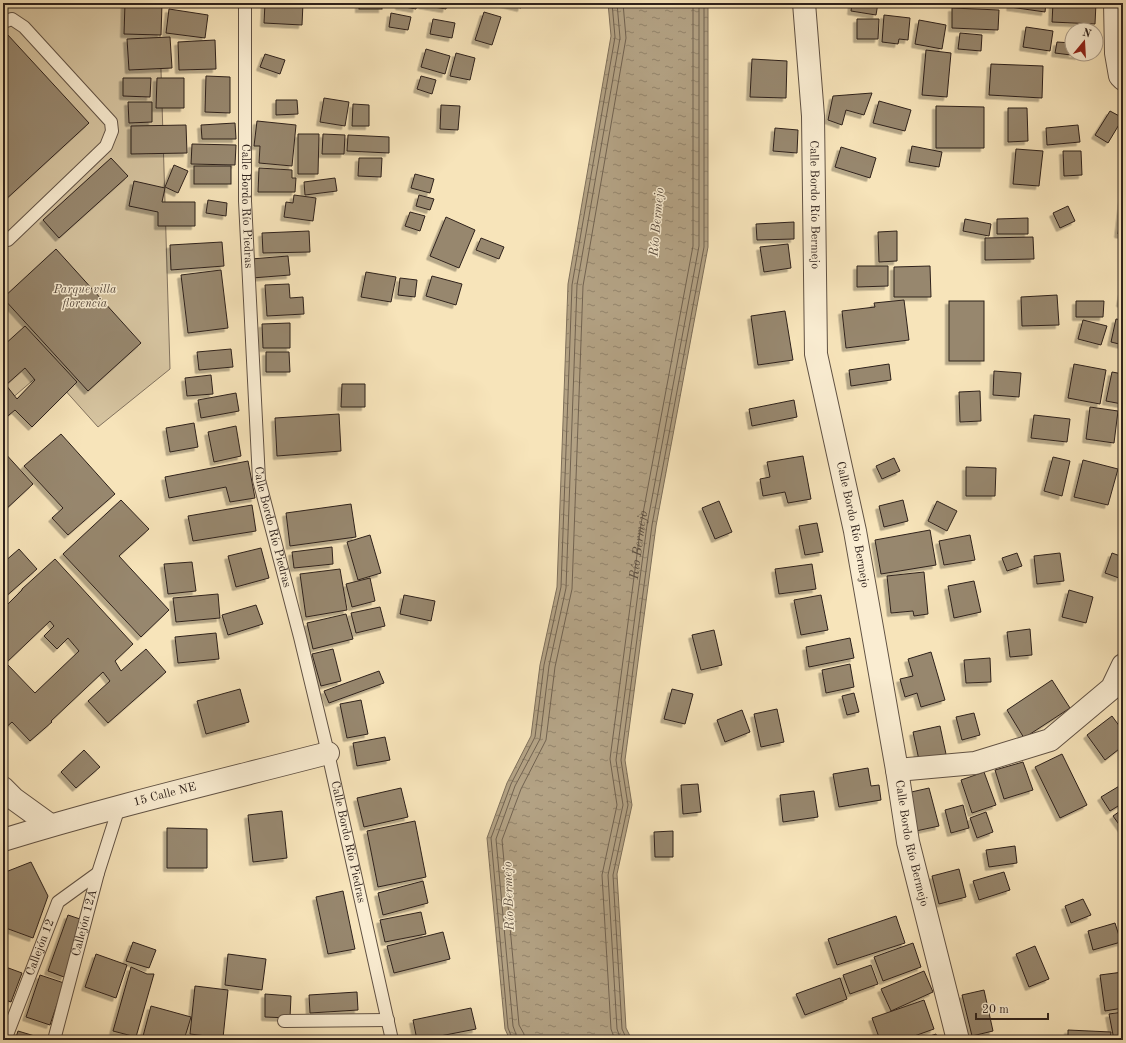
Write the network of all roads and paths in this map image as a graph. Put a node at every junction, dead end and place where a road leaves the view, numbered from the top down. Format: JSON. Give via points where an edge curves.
{"nodes":[{"id":1,"x":245,"y":3,"type":"edge"},
{"id":2,"x":804,"y":3,"type":"edge"},
{"id":3,"x":1115,"y":3,"type":"edge"},
{"id":4,"x":3,"y":22,"type":"edge"},
{"id":5,"x":1123,"y":79,"type":"edge"},
{"id":6,"x":3,"y":240,"type":"edge"},
{"id":7,"x":1123,"y":665,"type":"edge"},
{"id":8,"x":1117,"y":694,"type":"edge"},
{"id":9,"x":328,"y":753,"type":"junction"},
{"id":10,"x":897,"y":770,"type":"junction"},
{"id":11,"x":3,"y":788,"type":"edge"},
{"id":12,"x":119,"y":807,"type":"junction"},
{"id":13,"x":50,"y":825,"type":"junction"},
{"id":14,"x":3,"y":840,"type":"edge"},
{"id":15,"x":98,"y":873,"type":"junction"},
{"id":16,"x":388,"y":1020,"type":"junction"},
{"id":17,"x":284,"y":1021,"type":"dead end"},
{"id":18,"x":5,"y":1040,"type":"edge"},
{"id":19,"x":54,"y":1040,"type":"edge"},
{"id":20,"x":392,"y":1040,"type":"edge"},
{"id":21,"x":958,"y":1040,"type":"edge"}],
"edges":[{"from":1,"to":9,"type":"lane","name":"Calle Bordo Río Piedras","via":[[245,201],[259,480]]},
{"from":2,"to":10,"type":"street","name":"Calle Bordo Río Bermejo","via":[[813,116],[816,354],[855,531]]},
{"from":3,"to":5,"type":"street","via":[[1116,53],[1120,76]]},
{"from":4,"to":6,"type":"lane","via":[[12,19],[24,26],[111,122],[112,131],[106,146],[8,240]]},
{"from":7,"to":8,"type":"street"},
{"from":8,"to":10,"type":"street","via":[[1050,740],[975,763]]},
{"from":9,"to":12,"type":"street","name":"15 Calle NE"},
{"from":9,"to":16,"type":"lane","name":"Calle Bordo Río Piedras"},
{"from":10,"to":21,"type":"street","name":"Calle Bordo Río Bermejo","via":[[908,842]]},
{"from":11,"to":13,"type":"street"},
{"from":12,"to":13,"type":"street","name":"15 Calle NE"},
{"from":12,"to":15,"type":"lane","name":"Callejón 12A"},
{"from":13,"to":14,"type":"street","name":"15 Calle NE"},
{"from":15,"to":18,"type":"lane","name":"Callejón 12","via":[[58,902]]},
{"from":15,"to":19,"type":"lane","name":"Callejón 12A"},
{"from":16,"to":17,"type":"lane"},
{"from":16,"to":20,"type":"lane","name":"Calle Bordo Río Piedras"}]}
